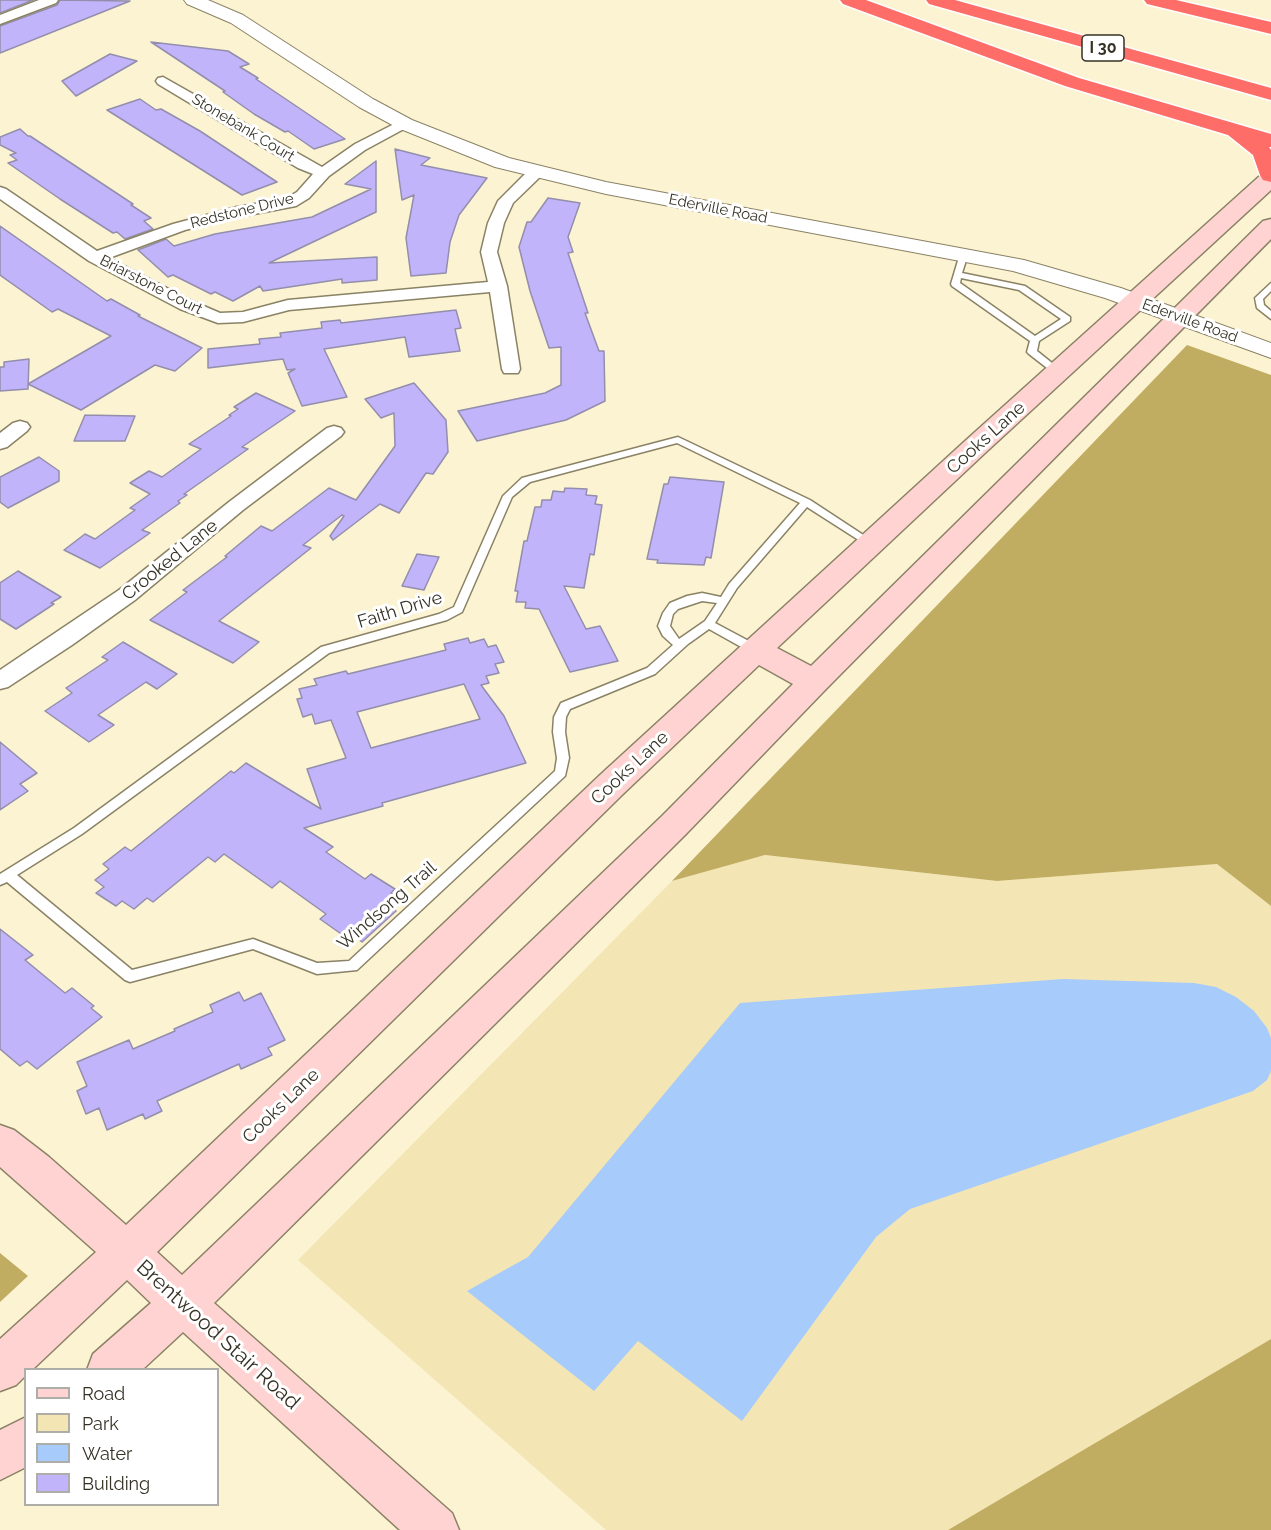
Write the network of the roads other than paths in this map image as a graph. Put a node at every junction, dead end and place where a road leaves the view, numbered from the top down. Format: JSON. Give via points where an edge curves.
{"nodes":[{"id":1,"x":51,"y":0,"type":"edge"},
{"id":2,"x":193,"y":0,"type":"edge"},
{"id":3,"x":849,"y":0,"type":"edge"},
{"id":4,"x":935,"y":0,"type":"edge"},
{"id":5,"x":1153,"y":0,"type":"edge"},
{"id":6,"x":0,"y":20,"type":"edge"},
{"id":7,"x":1271,"y":28,"type":"edge"},
{"id":8,"x":163,"y":81,"type":"dead end"},
{"id":9,"x":1271,"y":94,"type":"edge"},
{"id":10,"x":405,"y":124,"type":"junction"},
{"id":11,"x":1228,"y":129,"type":"junction"},
{"id":12,"x":1271,"y":141,"type":"edge"},
{"id":13,"x":323,"y":173,"type":"junction"},
{"id":14,"x":535,"y":173,"type":"junction"},
{"id":15,"x":1271,"y":177,"type":"edge"},
{"id":16,"x":0,"y":192,"type":"edge"},
{"id":17,"x":1271,"y":226,"type":"edge"},
{"id":18,"x":95,"y":257,"type":"junction"},
{"id":19,"x":961,"y":264,"type":"junction"},
{"id":20,"x":498,"y":286,"type":"junction"},
{"id":21,"x":1271,"y":286,"type":"edge"},
{"id":22,"x":1137,"y":302,"type":"junction"},
{"id":23,"x":1005,"y":307,"type":"dead end"},
{"id":24,"x":994,"y":311,"type":"junction"},
{"id":25,"x":1271,"y":316,"type":"edge"},
{"id":26,"x":1020,"y":317,"type":"dead end"},
{"id":27,"x":1179,"y":317,"type":"junction"},
{"id":28,"x":1009,"y":321,"type":"junction"},
{"id":29,"x":1035,"y":340,"type":"junction"},
{"id":30,"x":1271,"y":351,"type":"edge"},
{"id":31,"x":511,"y":369,"type":"dead end"},
{"id":32,"x":1059,"y":373,"type":"junction"},
{"id":33,"x":20,"y":427,"type":"dead end"},
{"id":34,"x":334,"y":432,"type":"dead end"},
{"id":35,"x":0,"y":443,"type":"edge"},
{"id":36,"x":1001,"y":458,"type":"junction"},
{"id":37,"x":806,"y":502,"type":"junction"},
{"id":38,"x":872,"y":544,"type":"junction"},
{"id":39,"x":723,"y":600,"type":"junction"},
{"id":40,"x":709,"y":624,"type":"junction"},
{"id":41,"x":679,"y":645,"type":"junction"},
{"id":42,"x":756,"y":650,"type":"junction"},
{"id":43,"x":0,"y":681,"type":"edge"},
{"id":44,"x":814,"y":682,"type":"junction"},
{"id":45,"x":4,"y":878,"type":"edge"},
{"id":46,"x":0,"y":1143,"type":"edge"},
{"id":47,"x":127,"y":1253,"type":"junction"},
{"id":48,"x":183,"y":1303,"type":"junction"},
{"id":49,"x":111,"y":1368,"type":"edge"},
{"id":50,"x":0,"y":1369,"type":"edge"},
{"id":51,"x":24,"y":1441,"type":"edge"},
{"id":52,"x":0,"y":1457,"type":"edge"},
{"id":53,"x":435,"y":1530,"type":"edge"}],
"edges":[{"from":1,"to":6,"type":"street"},
{"from":2,"to":10,"type":"street","name":"Ederville Road","via":[[237,19]]},
{"from":3,"to":11,"type":"highway","via":[[1072,82]]},
{"from":4,"to":9,"type":"highway","number":"I 30"},
{"from":5,"to":7,"type":"highway"},
{"from":8,"to":13,"type":"street","name":"Stonebank Court"},
{"from":10,"to":13,"type":"street","name":"Redstone Drive","via":[[360,147]]},
{"from":10,"to":14,"type":"street","name":"Ederville Road"},
{"from":11,"to":12,"type":"highway"},
{"from":11,"to":15,"type":"highway","via":[[1262,151],[1269,162]]},
{"from":13,"to":18,"type":"street","name":"Redstone Drive","via":[[290,203],[178,227]]},
{"from":14,"to":19,"type":"street","name":"Ederville Road"},
{"from":14,"to":20,"type":"street","via":[[506,201],[496,223],[489,252]]},
{"from":15,"to":22,"type":"main road","name":"Cooks Lane"},
{"from":16,"to":18,"type":"street","name":"Briarstone Court"},
{"from":17,"to":27,"type":"main road","name":"Cooks Lane"},
{"from":18,"to":20,"type":"street","name":"Briarstone Court","via":[[218,318],[243,317],[288,305]]},
{"from":19,"to":22,"type":"street","name":"Ederville Road","via":[[1058,277]]},
{"from":19,"to":24,"type":"lane","via":[[955,284]]},
{"from":19,"to":29,"type":"lane","via":[[1022,288],[1067,319]]},
{"from":20,"to":31,"type":"street"},
{"from":21,"to":25,"type":"lane","via":[[1259,298],[1260,306]]},
{"from":22,"to":27,"type":"street","name":"Ederville Road"},
{"from":22,"to":32,"type":"main road","name":"Cooks Lane"},
{"from":23,"to":24,"type":"lane"},
{"from":24,"to":28,"type":"lane"},
{"from":26,"to":28,"type":"lane"},
{"from":27,"to":30,"type":"street","name":"Ederville Road"},
{"from":27,"to":36,"type":"main road","name":"Cooks Lane"},
{"from":28,"to":29,"type":"lane"},
{"from":29,"to":32,"type":"lane","via":[[1032,352]]},
{"from":32,"to":36,"type":"main road","name":"Cooks Lane"},
{"from":33,"to":35,"type":"street"},
{"from":34,"to":43,"type":"street","name":"Crooked Lane","via":[[127,596]]},
{"from":36,"to":38,"type":"main road","name":"Cooks Lane"},
{"from":36,"to":44,"type":"main road","name":"Cooks Lane"},
{"from":37,"to":38,"type":"lane","name":"Faith Drive"},
{"from":37,"to":39,"type":"lane","name":"Windsong Trail"},
{"from":37,"to":45,"type":"lane","name":"Faith Drive","via":[[678,440],[526,480],[508,496],[458,609],[325,650],[78,831]]},
{"from":38,"to":42,"type":"main road","name":"Cooks Lane"},
{"from":39,"to":40,"type":"lane","name":"Windsong Trail"},
{"from":39,"to":41,"type":"lane","via":[[702,597],[674,606],[664,626]]},
{"from":40,"to":41,"type":"lane","name":"Windsong Trail"},
{"from":40,"to":42,"type":"lane"},
{"from":41,"to":45,"type":"lane","name":"Windsong Trail","via":[[651,670],[565,706],[560,717],[561,773],[352,966],[317,969],[253,944],[130,976]]},
{"from":42,"to":44,"type":"main road"},
{"from":42,"to":47,"type":"main road","name":"Cooks Lane"},
{"from":44,"to":48,"type":"main road","name":"Cooks Lane","via":[[674,825]]},
{"from":46,"to":47,"type":"main road","name":"Brentwood Stair Road"},
{"from":47,"to":48,"type":"main road","name":"Brentwood Stair Road"},
{"from":47,"to":50,"type":"main road","name":"Cooks Lane"},
{"from":48,"to":49,"type":"main road","name":"Cooks Lane"},
{"from":48,"to":53,"type":"main road","name":"Brentwood Stair Road"},
{"from":51,"to":52,"type":"main road"}]}
